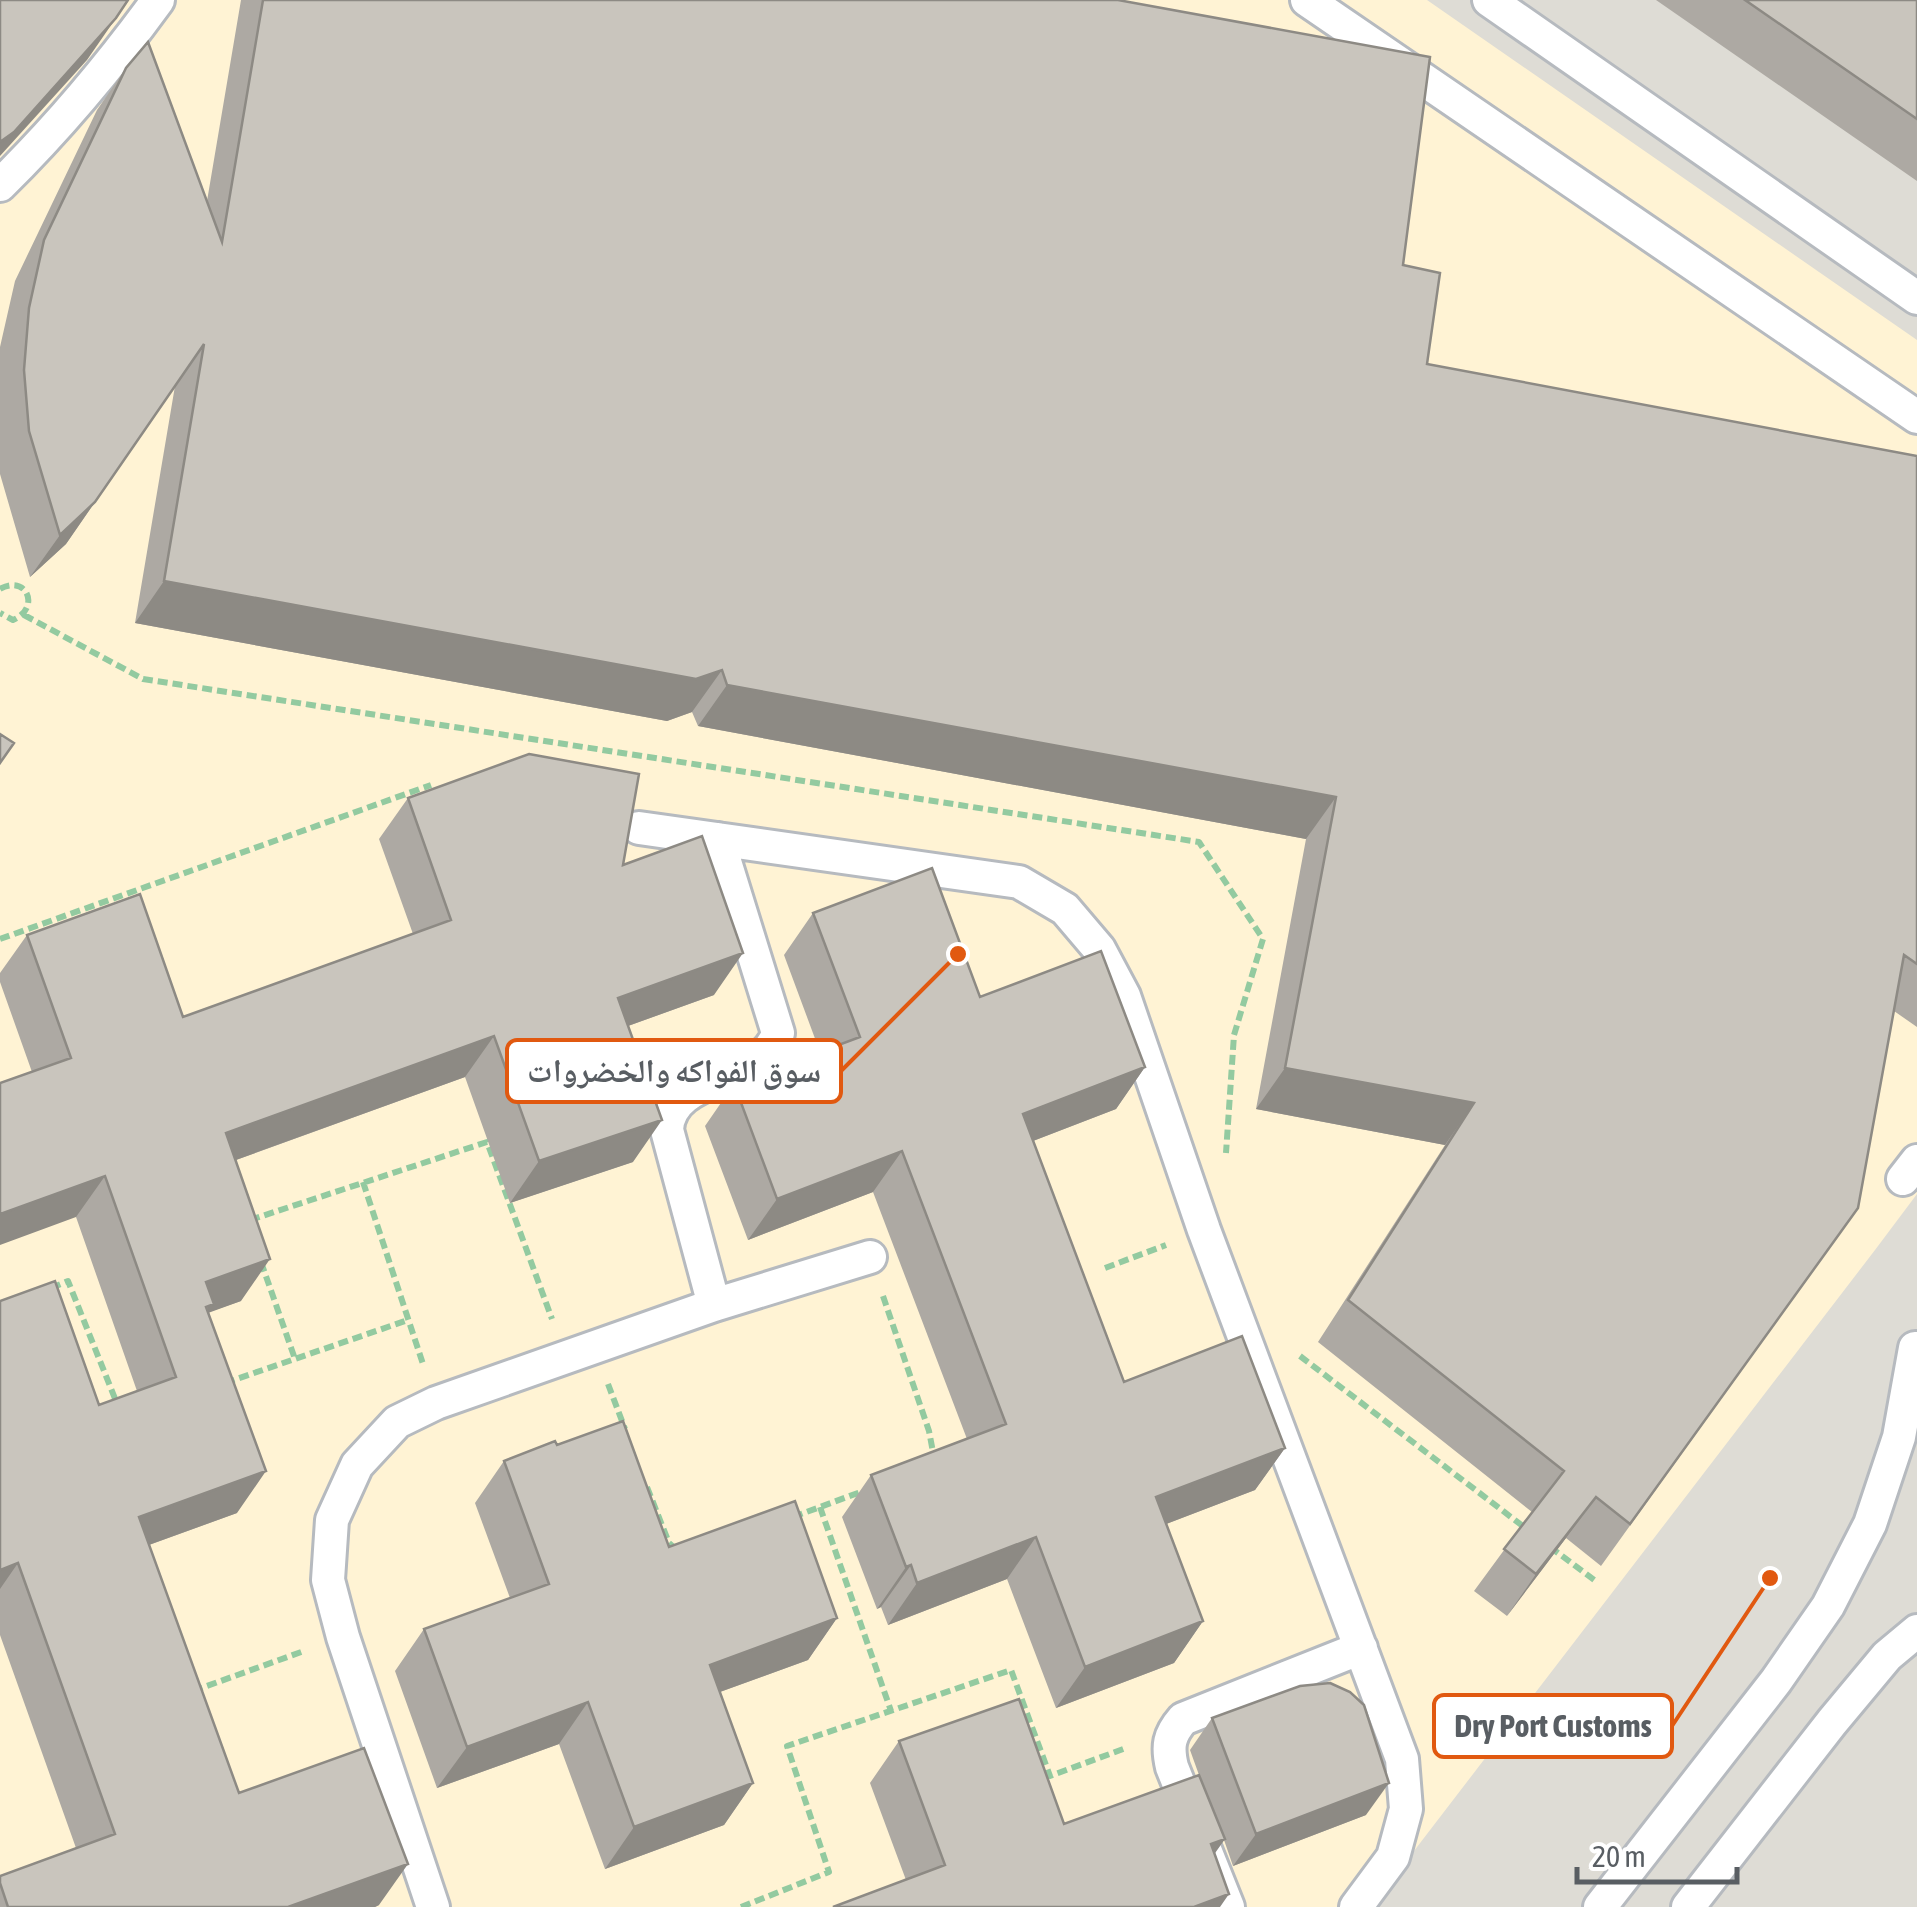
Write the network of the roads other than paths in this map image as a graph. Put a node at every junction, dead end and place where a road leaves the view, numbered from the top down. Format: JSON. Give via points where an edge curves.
{"nodes":[{"id":1,"x":158,"y":0,"type":"edge"},
{"id":2,"x":1307,"y":0,"type":"edge"},
{"id":3,"x":1488,"y":0,"type":"edge"},
{"id":4,"x":0,"y":184,"type":"edge"},
{"id":5,"x":1917,"y":298,"type":"edge"},
{"id":6,"x":1917,"y":417,"type":"edge"},
{"id":7,"x":639,"y":828,"type":"edge"},
{"id":8,"x":718,"y":839,"type":"junction"},
{"id":9,"x":870,"y":1256,"type":"road end"},
{"id":10,"x":714,"y":1305,"type":"junction"},
{"id":11,"x":1916,"y":1347,"type":"edge"},
{"id":12,"x":1917,"y":1631,"type":"edge"},
{"id":13,"x":1362,"y":1648,"type":"junction"},
{"id":14,"x":433,"y":1907,"type":"edge"},
{"id":15,"x":1228,"y":1907,"type":"edge"},
{"id":16,"x":1356,"y":1907,"type":"edge"},
{"id":17,"x":1600,"y":1907,"type":"edge"},
{"id":18,"x":1688,"y":1907,"type":"edge"}],
"edges":[{"from":1,"to":4,"type":"lane","via":[[98,78]]},
{"from":2,"to":6,"type":"lane"},
{"from":3,"to":5,"type":"lane"},
{"from":7,"to":8,"type":"lane"},
{"from":8,"to":10,"type":"lane","via":[[778,1033],[768,1053],[677,1102],[667,1119]]},
{"from":8,"to":13,"type":"lane","via":[[1019,882],[1065,909],[1098,948],[1124,996],[1204,1230]]},
{"from":9,"to":10,"type":"lane"},
{"from":10,"to":14,"type":"lane","via":[[436,1403],[398,1422],[357,1464],[332,1520],[328,1580]]},
{"from":11,"to":17,"type":"lane","via":[[1899,1438],[1870,1524],[1828,1606]]},
{"from":12,"to":18,"type":"lane","via":[[1832,1722]]},
{"from":13,"to":15,"type":"lane","via":[[1183,1719],[1172,1732],[1172,1766]]},
{"from":13,"to":16,"type":"lane","via":[[1402,1759],[1406,1809],[1392,1857]]}]}
